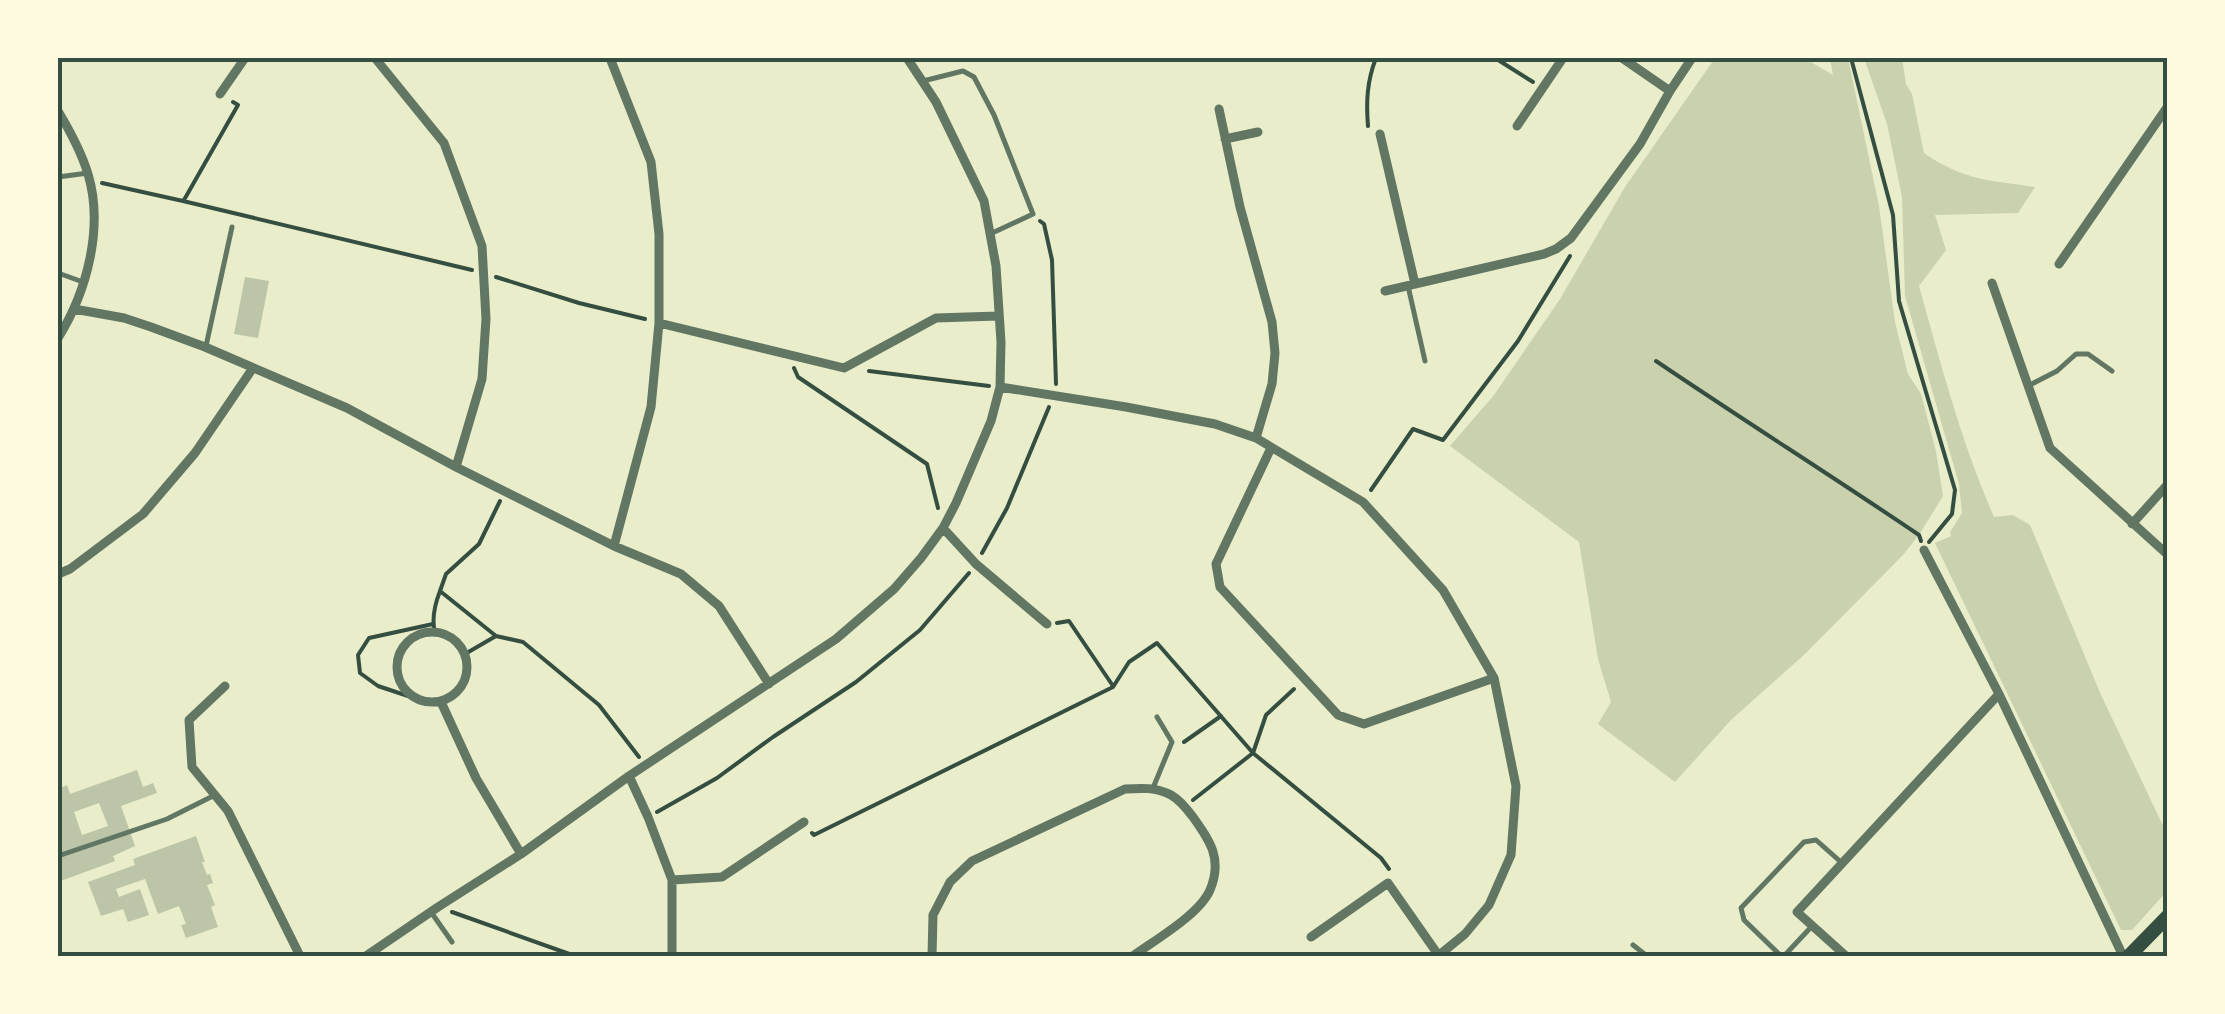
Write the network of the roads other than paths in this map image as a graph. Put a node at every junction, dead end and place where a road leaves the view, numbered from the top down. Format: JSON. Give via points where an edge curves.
{"nodes":[{"id":1,"x":245,"y":58,"type":"edge"},
{"id":2,"x":374,"y":58,"type":"edge"},
{"id":3,"x":610,"y":58,"type":"edge"},
{"id":4,"x":907,"y":58,"type":"edge"},
{"id":5,"x":1562,"y":58,"type":"edge"},
{"id":6,"x":1622,"y":58,"type":"edge"},
{"id":7,"x":1692,"y":58,"type":"edge"},
{"id":8,"x":922,"y":81,"type":"junction"},
{"id":9,"x":1670,"y":91,"type":"junction"},
{"id":10,"x":220,"y":94,"type":"road end"},
{"id":11,"x":2168,"y":106,"type":"edge"},
{"id":12,"x":1219,"y":109,"type":"dead end"},
{"id":13,"x":58,"y":111,"type":"edge"},
{"id":14,"x":1518,"y":126,"type":"dead end"},
{"id":15,"x":1258,"y":132,"type":"dead end"},
{"id":16,"x":1380,"y":134,"type":"road end"},
{"id":17,"x":1226,"y":139,"type":"junction"},
{"id":18,"x":58,"y":177,"type":"edge"},
{"id":19,"x":89,"y":177,"type":"junction"},
{"id":20,"x":232,"y":227,"type":"dead end"},
{"id":21,"x":990,"y":234,"type":"junction"},
{"id":22,"x":2059,"y":264,"type":"dead end"},
{"id":23,"x":58,"y":273,"type":"edge"},
{"id":24,"x":83,"y":282,"type":"junction"},
{"id":25,"x":1992,"y":282,"type":"dead end"},
{"id":26,"x":1411,"y":285,"type":"junction"},
{"id":27,"x":1386,"y":291,"type":"dead end"},
{"id":28,"x":74,"y":309,"type":"junction"},
{"id":29,"x":998,"y":316,"type":"junction"},
{"id":30,"x":660,"y":323,"type":"junction"},
{"id":31,"x":58,"y":338,"type":"edge"},
{"id":32,"x":205,"y":347,"type":"junction"},
{"id":33,"x":1425,"y":361,"type":"dead end"},
{"id":34,"x":253,"y":368,"type":"junction"},
{"id":35,"x":2112,"y":372,"type":"dead end"},
{"id":36,"x":2028,"y":386,"type":"junction"},
{"id":37,"x":1000,"y":387,"type":"junction"},
{"id":38,"x":1256,"y":438,"type":"junction"},
{"id":39,"x":1270,"y":448,"type":"junction"},
{"id":40,"x":456,"y":467,"type":"junction"},
{"id":41,"x":2168,"y":484,"type":"edge"},
{"id":42,"x":2132,"y":524,"type":"junction"},
{"id":43,"x":943,"y":528,"type":"junction"},
{"id":44,"x":614,"y":546,"type":"junction"},
{"id":45,"x":1924,"y":550,"type":"road end"},
{"id":46,"x":2168,"y":554,"type":"edge"},
{"id":47,"x":58,"y":574,"type":"edge"},
{"id":48,"x":1048,"y":624,"type":"road end"},
{"id":49,"x":1494,"y":678,"type":"junction"},
{"id":50,"x":769,"y":684,"type":"junction"},
{"id":51,"x":225,"y":686,"type":"dead end"},
{"id":52,"x":1999,"y":694,"type":"junction"},
{"id":53,"x":441,"y":702,"type":"junction"},
{"id":54,"x":1157,"y":717,"type":"dead end"},
{"id":55,"x":630,"y":776,"type":"junction"},
{"id":56,"x":1153,"y":788,"type":"junction"},
{"id":57,"x":215,"y":795,"type":"junction"},
{"id":58,"x":804,"y":822,"type":"road end"},
{"id":59,"x":522,"y":854,"type":"junction"},
{"id":60,"x":58,"y":856,"type":"edge"},
{"id":61,"x":1842,"y":863,"type":"junction"},
{"id":62,"x":672,"y":880,"type":"junction"},
{"id":63,"x":434,"y":909,"type":"junction"},
{"id":64,"x":2168,"y":916,"type":"edge"},
{"id":65,"x":1813,"y":926,"type":"junction"},
{"id":66,"x":1312,"y":937,"type":"dead end"},
{"id":67,"x":452,"y":942,"type":"dead end"},
{"id":68,"x":1633,"y":944,"type":"dead end"},
{"id":69,"x":300,"y":956,"type":"edge"},
{"id":70,"x":366,"y":956,"type":"edge"},
{"id":71,"x":672,"y":956,"type":"edge"},
{"id":72,"x":932,"y":956,"type":"edge"},
{"id":73,"x":1134,"y":956,"type":"edge"},
{"id":74,"x":1439,"y":956,"type":"edge"},
{"id":75,"x":1646,"y":956,"type":"edge"},
{"id":76,"x":1782,"y":956,"type":"edge"},
{"id":77,"x":1846,"y":956,"type":"edge"},
{"id":78,"x":2126,"y":956,"type":"edge"}],
"edges":[{"from":1,"to":10,"type":"street"},
{"from":2,"to":40,"type":"street","via":[[444,142],[482,246],[482,380]]},
{"from":3,"to":30,"type":"street","via":[[651,162]]},
{"from":4,"to":8,"type":"street"},
{"from":5,"to":14,"type":"street"},
{"from":6,"to":9,"type":"street"},
{"from":7,"to":9,"type":"street"},
{"from":8,"to":21,"type":"street","via":[[984,201]]},
{"from":8,"to":21,"type":"lane","via":[[964,70],[994,114],[1033,214]]},
{"from":9,"to":26,"type":"street","via":[[1640,144],[1566,242],[1544,254]]},
{"from":11,"to":22,"type":"street"},
{"from":12,"to":17,"type":"street"},
{"from":13,"to":19,"type":"street"},
{"from":15,"to":17,"type":"street"},
{"from":16,"to":26,"type":"street"},
{"from":17,"to":38,"type":"street","via":[[1272,322],[1272,384]]},
{"from":18,"to":19,"type":"lane"},
{"from":19,"to":24,"type":"street","via":[[94,226]]},
{"from":20,"to":32,"type":"lane"},
{"from":21,"to":29,"type":"street"},
{"from":23,"to":24,"type":"lane"},
{"from":24,"to":28,"type":"street"},
{"from":25,"to":36,"type":"street"},
{"from":26,"to":27,"type":"street"},
{"from":26,"to":33,"type":"lane"},
{"from":28,"to":31,"type":"street"},
{"from":28,"to":32,"type":"street","via":[[124,318]]},
{"from":29,"to":30,"type":"street","via":[[936,318],[844,368]]},
{"from":29,"to":37,"type":"street"},
{"from":30,"to":44,"type":"street","via":[[651,406]]},
{"from":32,"to":34,"type":"street"},
{"from":34,"to":40,"type":"street"},
{"from":34,"to":47,"type":"street","via":[[142,514]]},
{"from":35,"to":36,"type":"lane","via":[[2088,354],[2076,354]]},
{"from":36,"to":42,"type":"street","via":[[2050,448]]},
{"from":37,"to":38,"type":"street","via":[[1215,424]]},
{"from":37,"to":43,"type":"street"},
{"from":38,"to":39,"type":"street"},
{"from":39,"to":49,"type":"street","via":[[1363,502],[1443,590]]},
{"from":39,"to":49,"type":"street","via":[[1216,564],[1220,587],[1338,715],[1364,724]]},
{"from":40,"to":44,"type":"street"},
{"from":41,"to":42,"type":"street"},
{"from":42,"to":46,"type":"street"},
{"from":43,"to":48,"type":"street"},
{"from":43,"to":50,"type":"street","via":[[894,589]]},
{"from":44,"to":50,"type":"street","via":[[681,574],[719,606]]},
{"from":45,"to":52,"type":"street"},
{"from":49,"to":74,"type":"street","via":[[1516,786],[1511,855],[1489,905]]},
{"from":50,"to":55,"type":"street"},
{"from":51,"to":57,"type":"street","via":[[188,720],[192,767]]},
{"from":52,"to":61,"type":"street"},
{"from":52,"to":78,"type":"street"},
{"from":53,"to":53,"type":"street","via":[[461,688],[468,666],[453,638],[434,628],[404,646],[398,679],[414,698]]},
{"from":53,"to":59,"type":"street"},
{"from":54,"to":56,"type":"lane","via":[[1172,742]]},
{"from":55,"to":59,"type":"street"},
{"from":55,"to":62,"type":"street"},
{"from":56,"to":72,"type":"street","via":[[1125,789],[972,861],[950,882],[933,915]]},
{"from":56,"to":73,"type":"street","via":[[1185,806],[1212,845],[1216,866],[1200,906]]},
{"from":57,"to":60,"type":"lane","via":[[166,820]]},
{"from":57,"to":69,"type":"street"},
{"from":58,"to":62,"type":"street","via":[[722,877]]},
{"from":59,"to":63,"type":"street"},
{"from":61,"to":65,"type":"street","via":[[1798,912]]},
{"from":61,"to":76,"type":"lane","via":[[1816,840],[1804,842],[1741,908],[1744,920]]},
{"from":62,"to":71,"type":"street"},
{"from":63,"to":67,"type":"lane"},
{"from":63,"to":70,"type":"street"},
{"from":64,"to":78,"type":"main road"},
{"from":65,"to":76,"type":"lane"},
{"from":65,"to":77,"type":"street"},
{"from":66,"to":74,"type":"street","via":[[1388,883]]},
{"from":68,"to":75,"type":"lane"}]}
